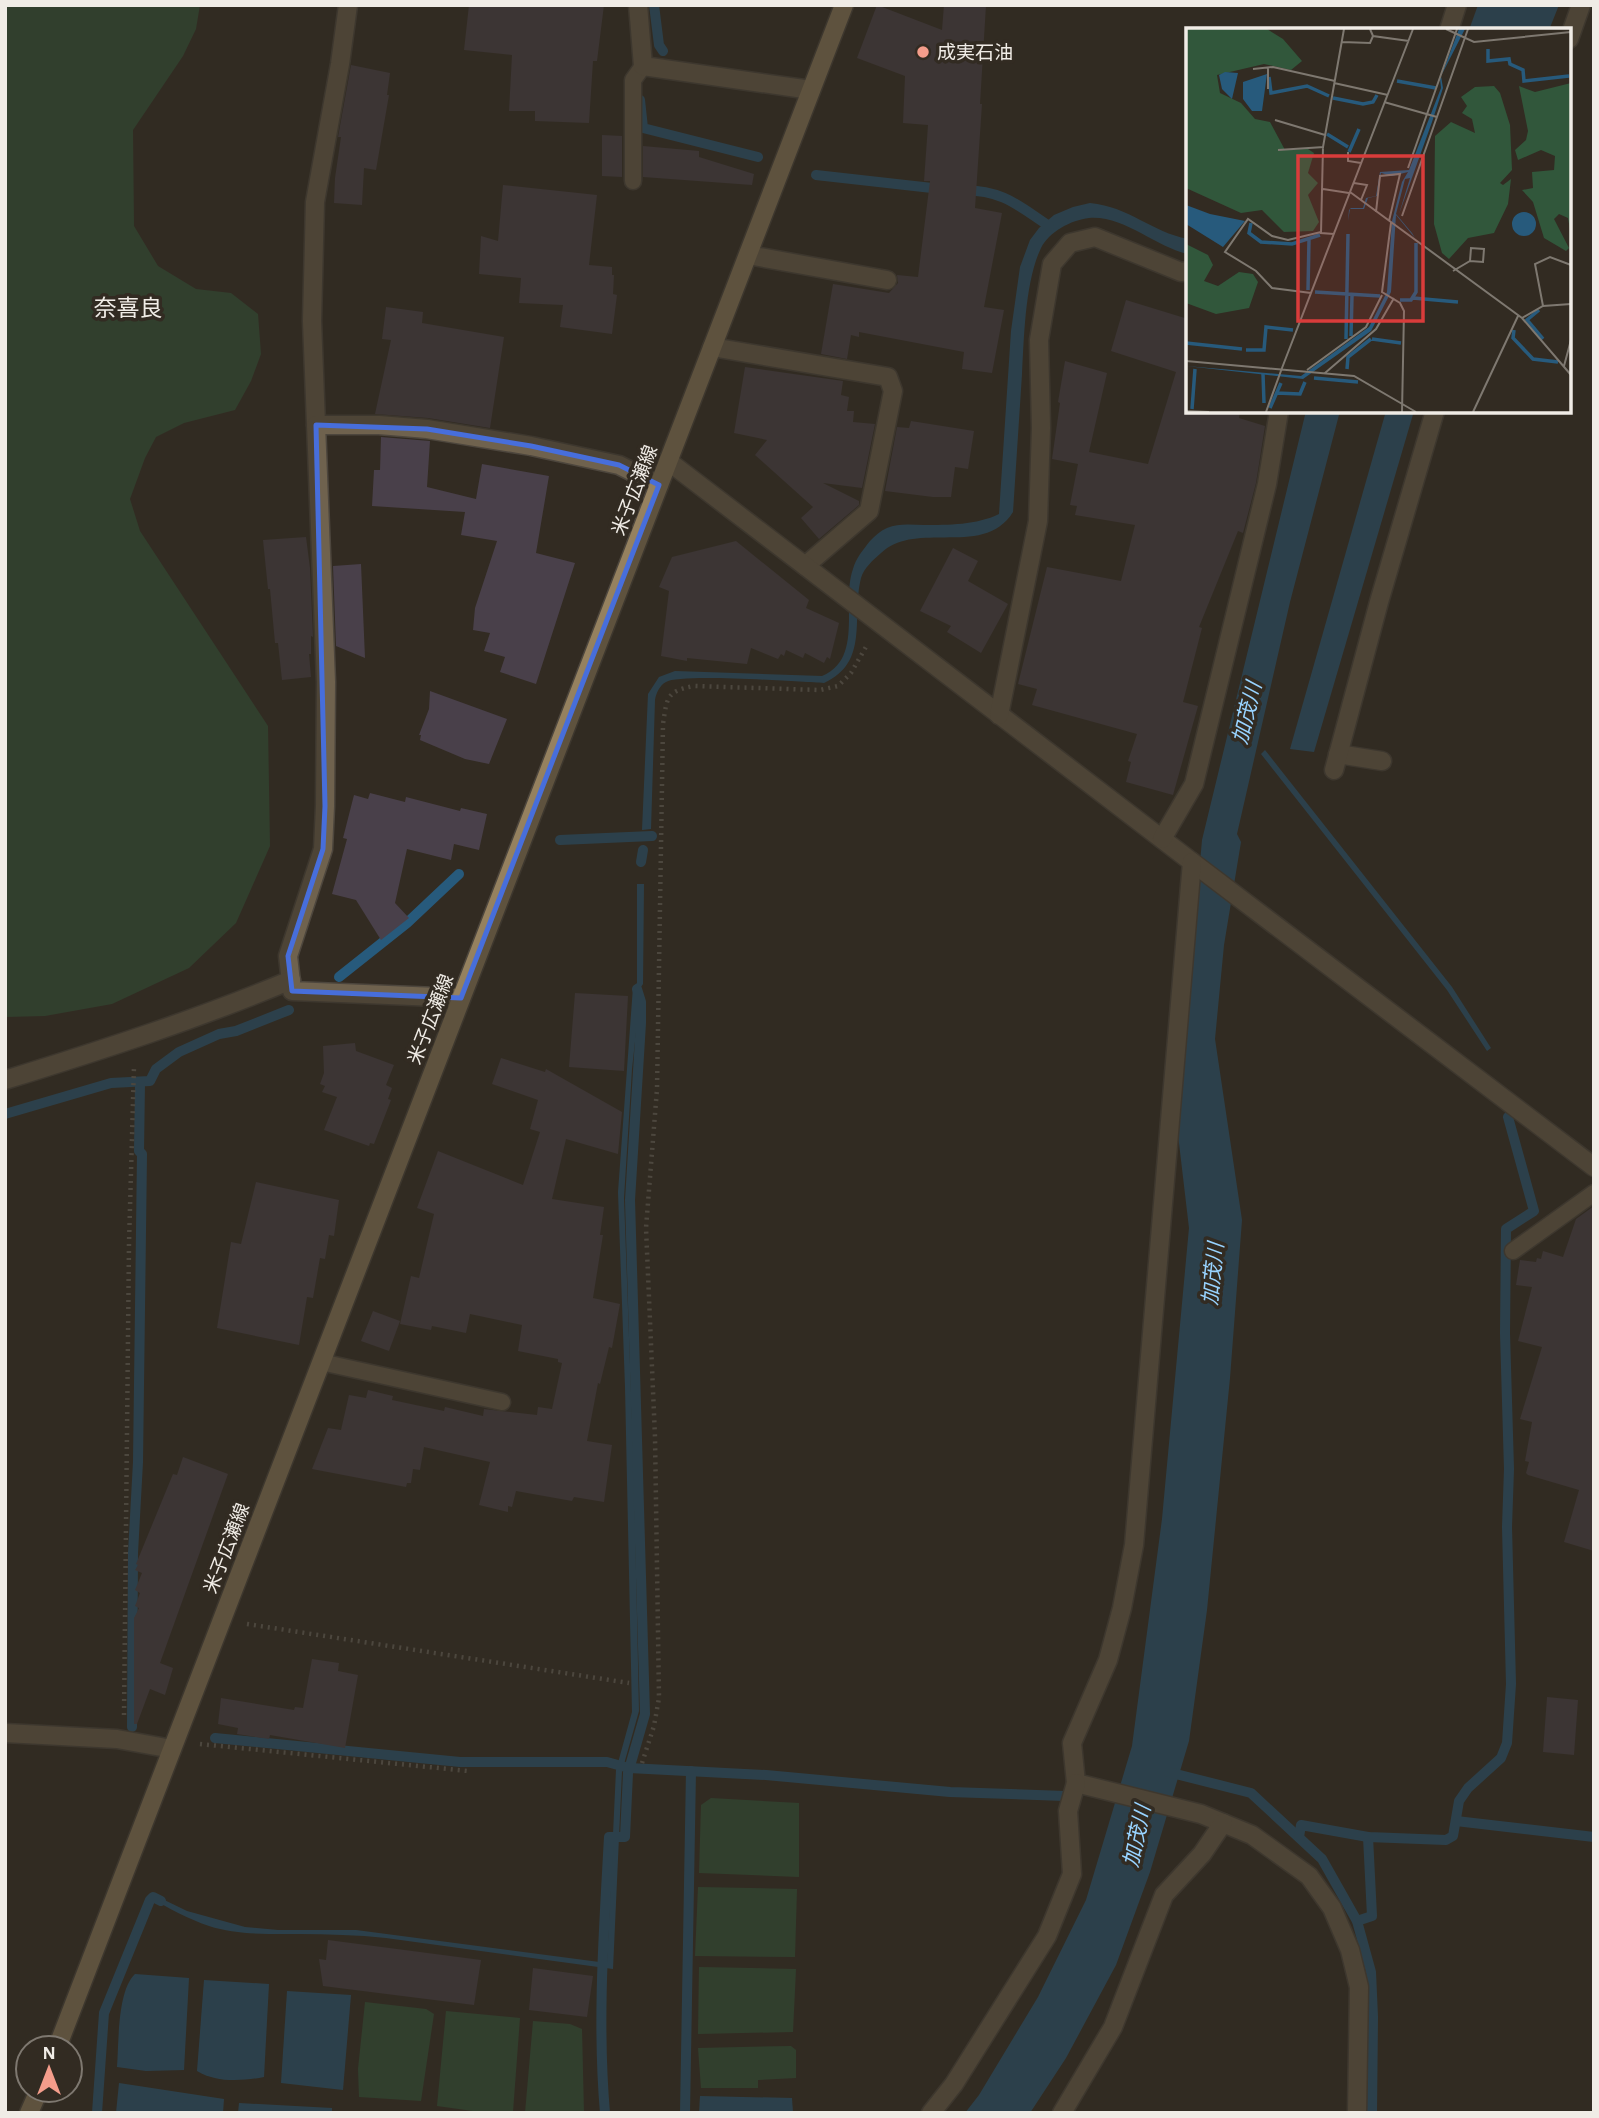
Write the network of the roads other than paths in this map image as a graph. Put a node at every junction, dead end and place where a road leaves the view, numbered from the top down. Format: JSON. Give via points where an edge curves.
{"nodes":[{"id":1,"x":348,"y":5,"type":"edge"},
{"id":2,"x":638,"y":5,"type":"edge"},
{"id":3,"x":844,"y":5,"type":"edge"},
{"id":4,"x":1457,"y":5,"type":"edge"},
{"id":5,"x":1581,"y":5,"type":"edge"},
{"id":6,"x":1450,"y":28,"type":"edge"},
{"id":7,"x":1571,"y":33,"type":"edge"},
{"id":8,"x":643,"y":66,"type":"junction"},
{"id":9,"x":811,"y":90,"type":"junction"},
{"id":10,"x":633,"y":181,"type":"dead end"},
{"id":11,"x":748,"y":255,"type":"junction"},
{"id":12,"x":1186,"y":271,"type":"edge"},
{"id":13,"x":887,"y":280,"type":"dead end"},
{"id":14,"x":712,"y":348,"type":"junction"},
{"id":15,"x":1279,"y":413,"type":"edge"},
{"id":16,"x":1435,"y":413,"type":"edge"},
{"id":17,"x":316,"y":425,"type":"junction"},
{"id":18,"x":668,"y":461,"type":"junction"},
{"id":19,"x":659,"y":485,"type":"junction"},
{"id":20,"x":805,"y":566,"type":"junction"},
{"id":21,"x":999,"y":715,"type":"junction"},
{"id":22,"x":1382,"y":761,"type":"dead end"},
{"id":23,"x":1162,"y":839,"type":"junction"},
{"id":24,"x":1192,"y":862,"type":"junction"},
{"id":25,"x":291,"y":980,"type":"junction"},
{"id":26,"x":461,"y":998,"type":"junction"},
{"id":27,"x":5,"y":1080,"type":"edge"},
{"id":28,"x":1594,"y":1167,"type":"edge"},
{"id":29,"x":1594,"y":1193,"type":"edge"},
{"id":30,"x":1513,"y":1251,"type":"dead end"},
{"id":31,"x":321,"y":1362,"type":"junction"},
{"id":32,"x":502,"y":1402,"type":"dead end"},
{"id":33,"x":5,"y":1733,"type":"edge"},
{"id":34,"x":174,"y":1744,"type":"junction"},
{"id":35,"x":1076,"y":1783,"type":"junction"},
{"id":36,"x":1223,"y":1823,"type":"junction"},
{"id":37,"x":62,"y":2034,"type":"edge"},
{"id":38,"x":931,"y":2113,"type":"edge"},
{"id":39,"x":1062,"y":2113,"type":"edge"},
{"id":40,"x":1357,"y":2113,"type":"edge"}],
"edges":[{"from":1,"to":17,"type":"street","via":[[315,202],[312,321]]},
{"from":2,"to":8,"type":"street"},
{"from":3,"to":9,"type":"main road","name":"米子広瀬線"},
{"from":4,"to":6,"type":"street"},
{"from":5,"to":7,"type":"street"},
{"from":8,"to":9,"type":"street"},
{"from":8,"to":10,"type":"lane","via":[[634,80]]},
{"from":9,"to":11,"type":"main road","name":"米子広瀬線"},
{"from":11,"to":13,"type":"street"},
{"from":11,"to":14,"type":"main road","name":"米子広瀬線"},
{"from":12,"to":21,"type":"street","via":[[1095,237],[1070,243],[1052,264],[1039,340],[1038,522]]},
{"from":14,"to":18,"type":"main road","name":"米子広瀬線"},
{"from":14,"to":20,"type":"street","via":[[888,377],[893,391],[869,511]]},
{"from":15,"to":23,"type":"street","via":[[1267,484],[1194,784]]},
{"from":16,"to":22,"type":"street","via":[[1336,762]]},
{"from":17,"to":19,"type":"street","via":[[427,429],[531,446],[619,465]]},
{"from":17,"to":25,"type":"street","via":[[326,682],[325,806],[323,849],[288,956]]},
{"from":18,"to":19,"type":"main road","name":"米子広瀬線"},
{"from":18,"to":20,"type":"street"},
{"from":19,"to":26,"type":"main road","name":"米子広瀬線"},
{"from":20,"to":21,"type":"street"},
{"from":21,"to":23,"type":"street"},
{"from":23,"to":24,"type":"street"},
{"from":24,"to":28,"type":"street"},
{"from":24,"to":35,"type":"street","via":[[1135,1545],[1108,1660],[1072,1742]]},
{"from":25,"to":26,"type":"street","via":[[292,991]]},
{"from":25,"to":27,"type":"street","via":[[129,1042]]},
{"from":26,"to":31,"type":"main road","name":"米子広瀬線"},
{"from":29,"to":30,"type":"lane"},
{"from":31,"to":32,"type":"lane"},
{"from":31,"to":34,"type":"main road","name":"米子広瀬線"},
{"from":33,"to":34,"type":"street"},
{"from":34,"to":37,"type":"main road","name":"米子広瀬線"},
{"from":35,"to":36,"type":"street"},
{"from":35,"to":38,"type":"street","via":[[1068,1811],[1072,1874],[1047,1936]]},
{"from":36,"to":39,"type":"street","via":[[1164,1895],[1113,2027]]},
{"from":36,"to":40,"type":"street","via":[[1252,1835],[1309,1876],[1332,1908],[1359,1987]]}]}
